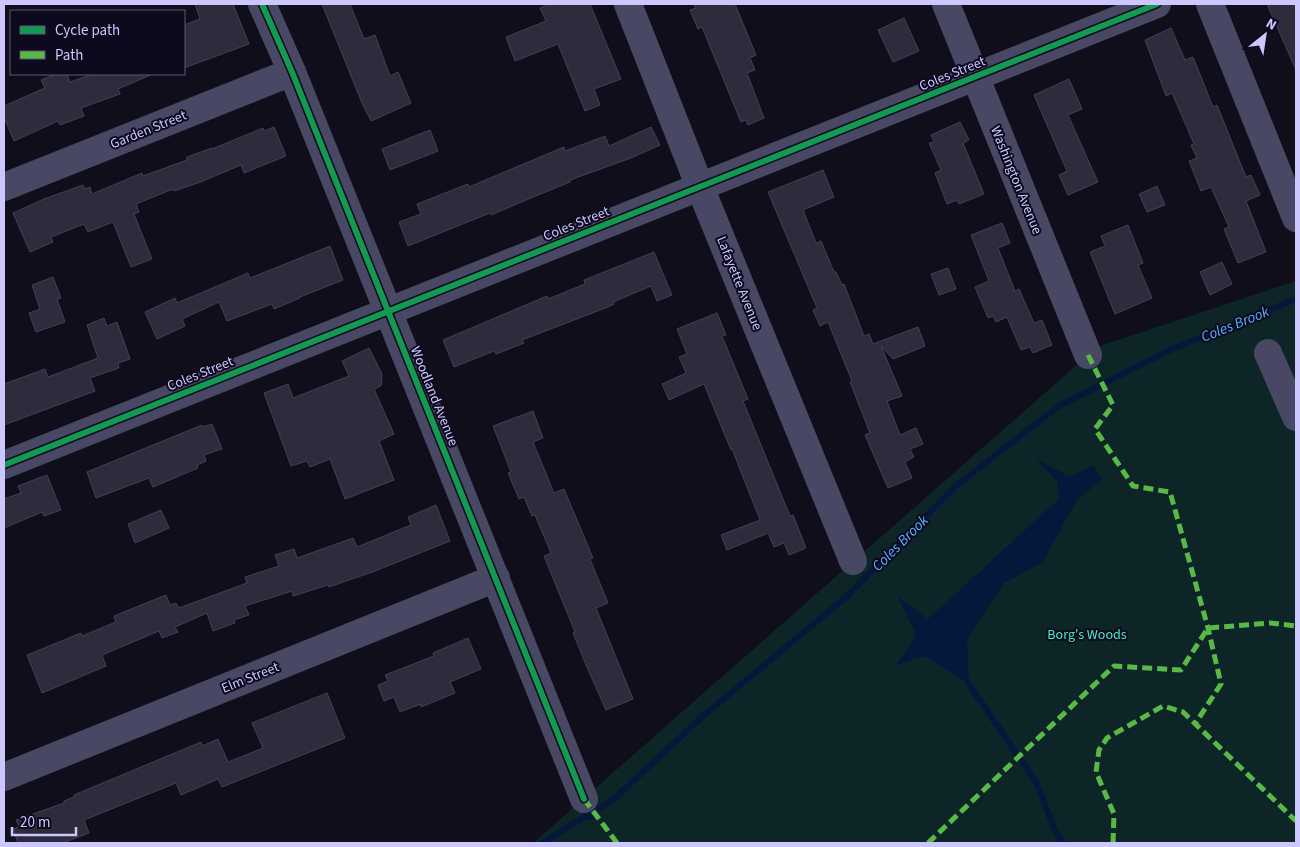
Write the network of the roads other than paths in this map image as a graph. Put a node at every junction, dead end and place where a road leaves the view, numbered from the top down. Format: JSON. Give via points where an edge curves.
{"nodes":[{"id":1,"x":262,"y":4,"type":"edge"},
{"id":2,"x":628,"y":4,"type":"edge"},
{"id":3,"x":946,"y":4,"type":"edge"},
{"id":4,"x":1157,"y":4,"type":"edge"},
{"id":5,"x":1210,"y":4,"type":"edge"},
{"id":6,"x":292,"y":72,"type":"junction"},
{"id":7,"x":976,"y":77,"type":"junction"},
{"id":8,"x":4,"y":187,"type":"edge"},
{"id":9,"x":700,"y":187,"type":"junction"},
{"id":10,"x":1296,"y":218,"type":"edge"},
{"id":11,"x":387,"y":311,"type":"junction"},
{"id":12,"x":1268,"y":353,"type":"dead end"},
{"id":13,"x":1088,"y":355,"type":"dead end"},
{"id":14,"x":1296,"y":417,"type":"edge"},
{"id":15,"x":4,"y":465,"type":"edge"},
{"id":16,"x":853,"y":561,"type":"dead end"},
{"id":17,"x":496,"y":578,"type":"junction"},
{"id":18,"x":4,"y":777,"type":"edge"},
{"id":19,"x":584,"y":798,"type":"dead end"}],
"edges":[{"from":1,"to":6,"type":"street","name":"Woodland Avenue"},
{"from":2,"to":9,"type":"street","name":"Lafayette Avenue"},
{"from":3,"to":7,"type":"street","name":"Washington Avenue"},
{"from":4,"to":7,"type":"street","name":"Coles Street"},
{"from":5,"to":10,"type":"street"},
{"from":6,"to":8,"type":"street","name":"Garden Street"},
{"from":6,"to":11,"type":"street","name":"Woodland Avenue"},
{"from":7,"to":9,"type":"street","name":"Coles Street"},
{"from":7,"to":13,"type":"street","name":"Washington Avenue"},
{"from":9,"to":11,"type":"street","name":"Coles Street"},
{"from":9,"to":16,"type":"street","name":"Lafayette Avenue"},
{"from":11,"to":15,"type":"street","name":"Coles Street"},
{"from":11,"to":17,"type":"street","name":"Woodland Avenue"},
{"from":12,"to":14,"type":"street"},
{"from":17,"to":18,"type":"street","name":"Elm Street"},
{"from":17,"to":19,"type":"street","name":"Woodland Avenue"}]}
